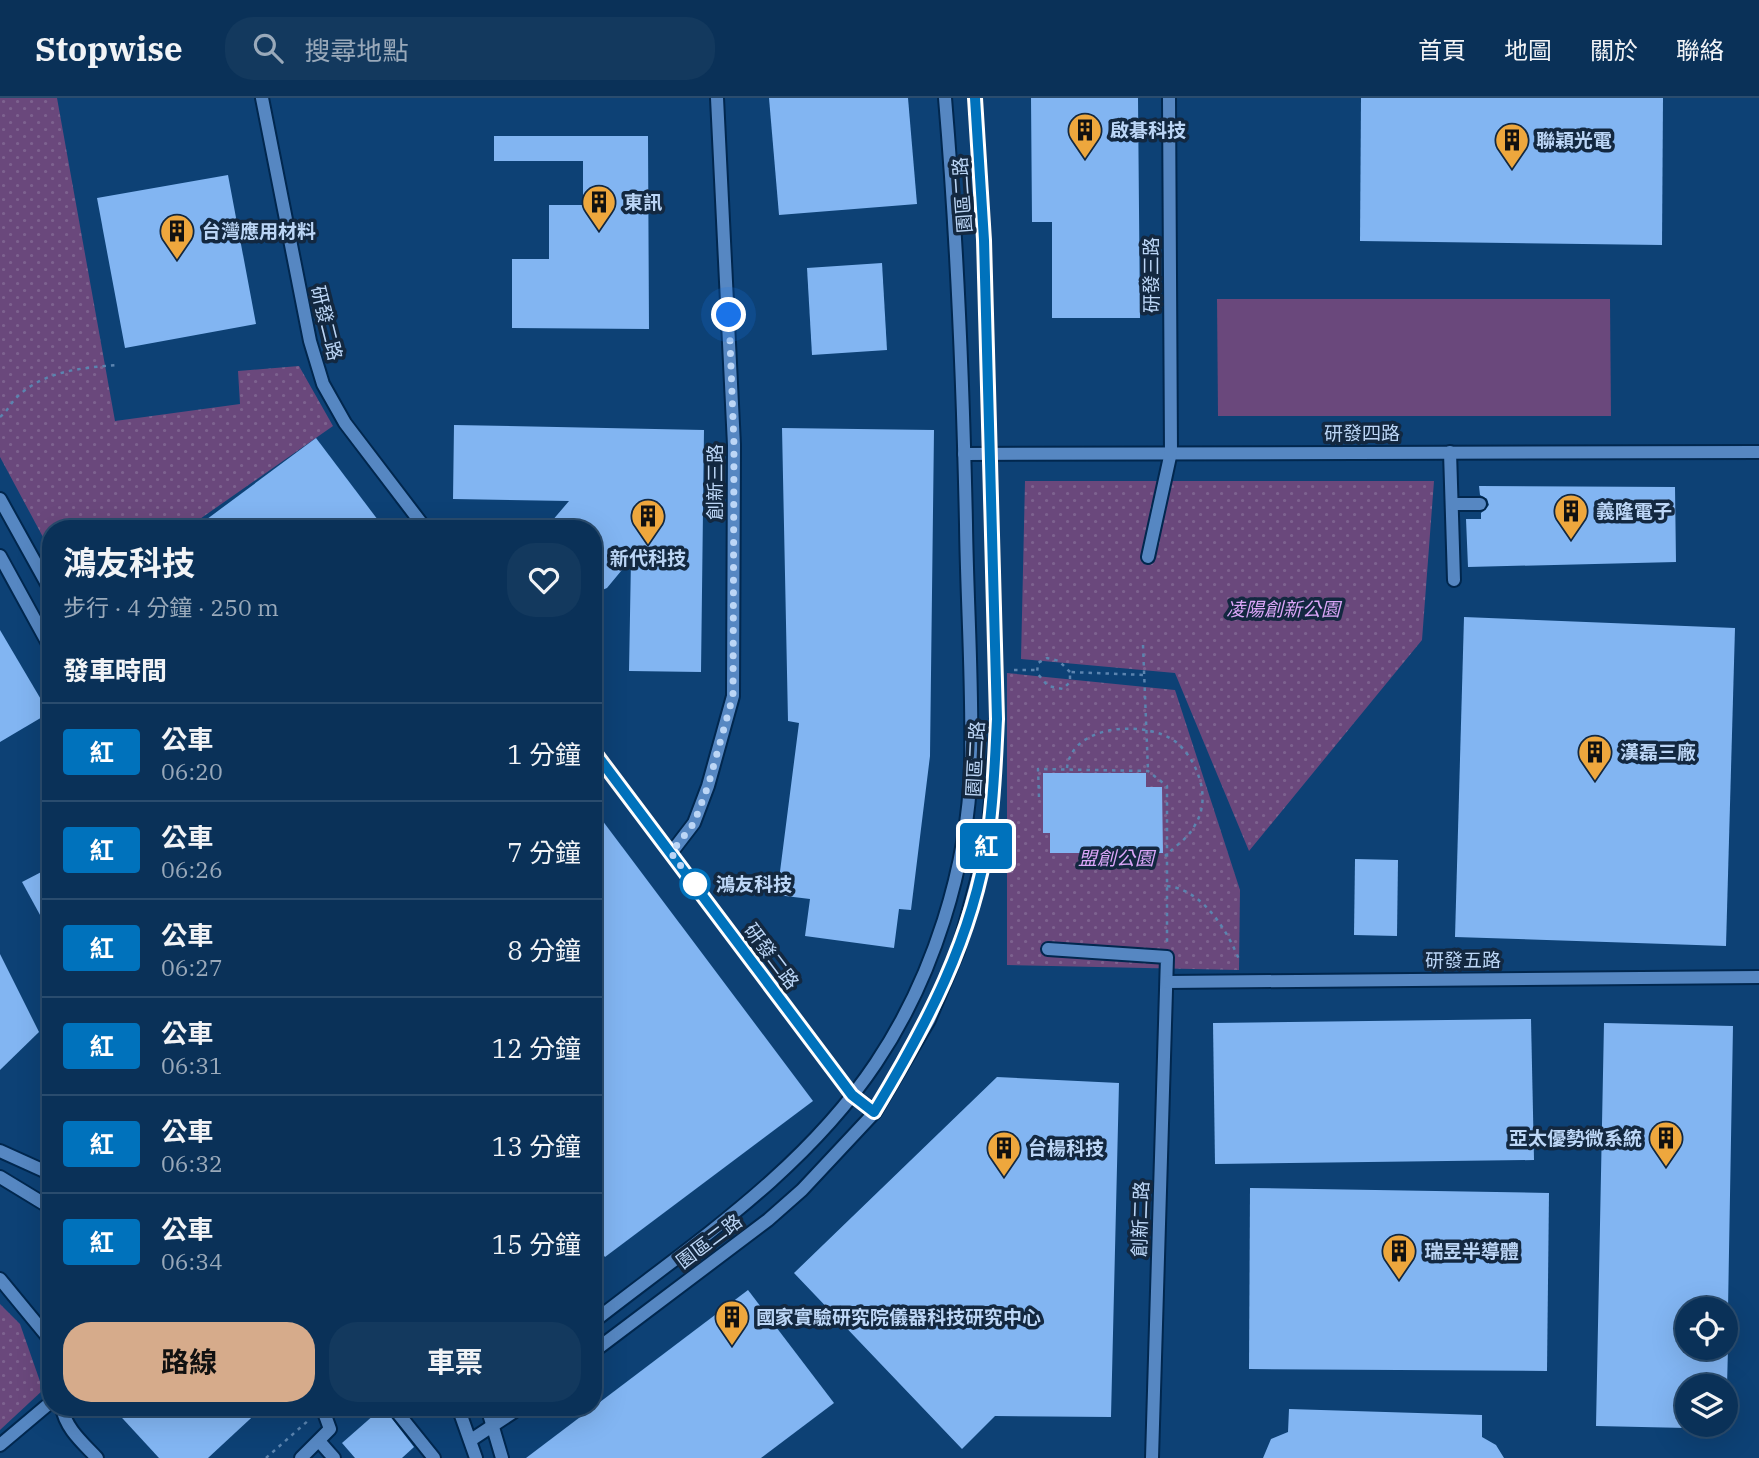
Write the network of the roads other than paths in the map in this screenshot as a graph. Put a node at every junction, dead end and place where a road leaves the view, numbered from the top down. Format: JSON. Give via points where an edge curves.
{"nodes":[{"id":1,"x":262,"y":98,"type":"edge"},
{"id":2,"x":717,"y":98,"type":"edge"},
{"id":3,"x":945,"y":98,"type":"edge"},
{"id":4,"x":975,"y":98,"type":"edge"},
{"id":5,"x":1169,"y":98,"type":"edge"},
{"id":6,"x":1171,"y":452,"type":"junction"},
{"id":7,"x":1450,"y":452,"type":"junction"},
{"id":8,"x":1759,"y":452,"type":"edge"},
{"id":9,"x":964,"y":454,"type":"junction"},
{"id":10,"x":989,"y":454,"type":"junction"},
{"id":11,"x":0,"y":499,"type":"edge"},
{"id":12,"x":1452,"y":504,"type":"junction"},
{"id":13,"x":1480,"y":504,"type":"dead end"},
{"id":14,"x":419,"y":520,"type":"edge"},
{"id":15,"x":0,"y":556,"type":"edge"},
{"id":16,"x":1147,"y":557,"type":"dead end"},
{"id":17,"x":42,"y":575,"type":"edge"},
{"id":18,"x":1454,"y":580,"type":"dead end"},
{"id":19,"x":42,"y":633,"type":"edge"},
{"id":20,"x":602,"y":762,"type":"edge"},
{"id":21,"x":671,"y":853,"type":"junction"},
{"id":22,"x":1048,"y":949,"type":"dead end"},
{"id":23,"x":1759,"y":977,"type":"edge"},
{"id":24,"x":1167,"y":982,"type":"junction"},
{"id":25,"x":852,"y":1095,"type":"junction"},
{"id":26,"x":874,"y":1112,"type":"junction"},
{"id":27,"x":0,"y":1151,"type":"edge"},
{"id":28,"x":42,"y":1170,"type":"edge"},
{"id":29,"x":0,"y":1177,"type":"edge"},
{"id":30,"x":42,"y":1203,"type":"edge"},
{"id":31,"x":0,"y":1279,"type":"edge"},
{"id":32,"x":602,"y":1315,"type":"edge"},
{"id":33,"x":42,"y":1330,"type":"edge"},
{"id":34,"x":602,"y":1345,"type":"edge"},
{"id":35,"x":42,"y":1410,"type":"edge"},
{"id":36,"x":63,"y":1416,"type":"edge"},
{"id":37,"x":325,"y":1416,"type":"edge"},
{"id":38,"x":400,"y":1416,"type":"edge"},
{"id":39,"x":464,"y":1416,"type":"edge"},
{"id":40,"x":491,"y":1416,"type":"edge"},
{"id":41,"x":509,"y":1416,"type":"edge"},
{"id":42,"x":495,"y":1427,"type":"junction"},
{"id":43,"x":471,"y":1440,"type":"junction"},
{"id":44,"x":318,"y":1441,"type":"junction"},
{"id":45,"x":0,"y":1445,"type":"edge"},
{"id":46,"x":97,"y":1458,"type":"edge"},
{"id":47,"x":301,"y":1458,"type":"edge"},
{"id":48,"x":334,"y":1458,"type":"edge"},
{"id":49,"x":434,"y":1458,"type":"edge"},
{"id":50,"x":476,"y":1458,"type":"edge"},
{"id":51,"x":502,"y":1458,"type":"edge"},
{"id":52,"x":1152,"y":1458,"type":"edge"}],
"edges":[{"from":1,"to":14,"type":"street","name":"研發二路","via":[[307,327],[323,384],[345,423]]},
{"from":2,"to":21,"type":"street","name":"創新三路","via":[[734,445],[733,696],[694,823]]},
{"from":3,"to":9,"type":"street","name":"園區二路"},
{"from":4,"to":10,"type":"street","name":"園區二路"},
{"from":5,"to":6,"type":"street","name":"研發三路"},
{"from":6,"to":7,"type":"street","name":"研發四路"},
{"from":6,"to":10,"type":"street","name":"研發四路"},
{"from":6,"to":16,"type":"street","name":"研發三路"},
{"from":7,"to":8,"type":"street","name":"研發四路"},
{"from":7,"to":12,"type":"street"},
{"from":9,"to":10,"type":"street","name":"研發四路"},
{"from":9,"to":25,"type":"street","name":"園區二路","via":[[971,767],[963,834],[937,940],[906,1011]]},
{"from":10,"to":26,"type":"street","name":"園區二路","via":[[997,719],[988,839],[958,951],[934,1009]]},
{"from":11,"to":17,"type":"street"},
{"from":12,"to":13,"type":"street"},
{"from":12,"to":18,"type":"street"},
{"from":15,"to":19,"type":"street"},
{"from":20,"to":21,"type":"street","name":"研發二路"},
{"from":21,"to":25,"type":"street","name":"研發二路"},
{"from":22,"to":24,"type":"street","name":"創新二路","via":[[1167,957]]},
{"from":23,"to":24,"type":"street","name":"研發五路"},
{"from":24,"to":52,"type":"street","name":"創新二路"},
{"from":25,"to":26,"type":"street","name":"研發二路"},
{"from":25,"to":32,"type":"street","name":"園區二路","via":[[790,1166]]},
{"from":26,"to":34,"type":"street","name":"園區二路","via":[[803,1190]]},
{"from":27,"to":28,"type":"street"},
{"from":29,"to":30,"type":"street"},
{"from":31,"to":33,"type":"street"},
{"from":35,"to":45,"type":"street"},
{"from":36,"to":46,"type":"street"},
{"from":37,"to":44,"type":"street","via":[[330,1429]]},
{"from":38,"to":49,"type":"street"},
{"from":39,"to":43,"type":"street"},
{"from":40,"to":42,"type":"street"},
{"from":41,"to":42,"type":"street"},
{"from":42,"to":43,"type":"street"},
{"from":42,"to":51,"type":"street"},
{"from":43,"to":50,"type":"street"},
{"from":44,"to":47,"type":"street"},
{"from":44,"to":48,"type":"street"}]}
